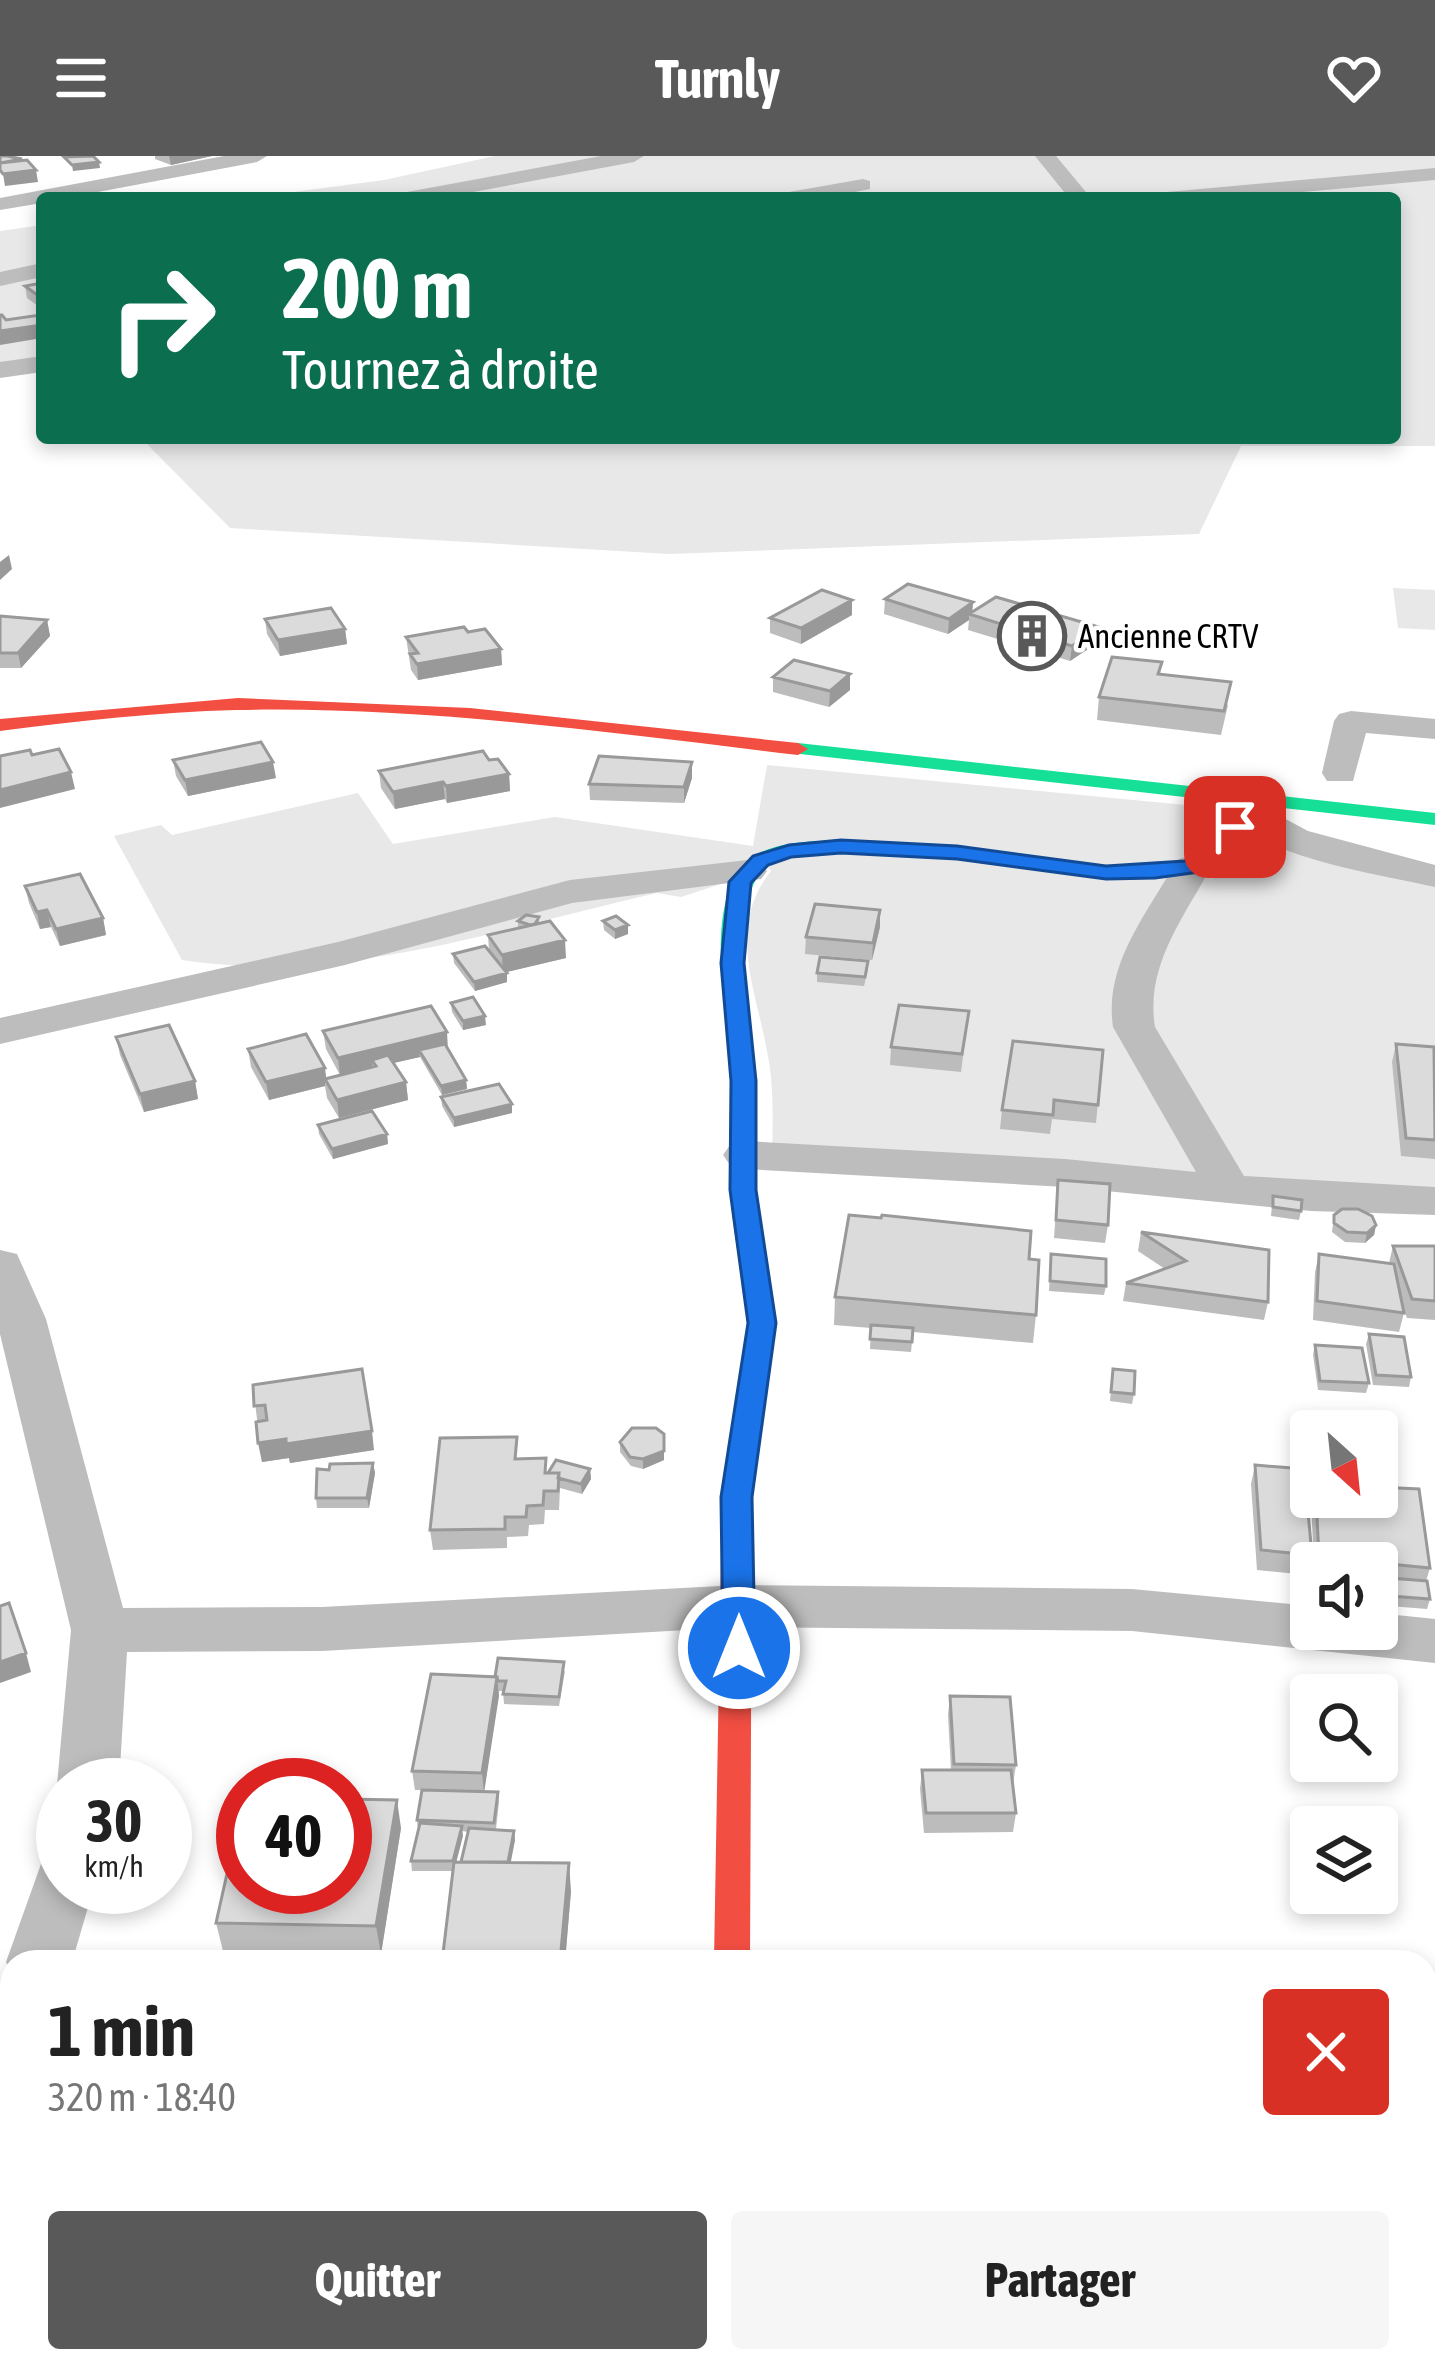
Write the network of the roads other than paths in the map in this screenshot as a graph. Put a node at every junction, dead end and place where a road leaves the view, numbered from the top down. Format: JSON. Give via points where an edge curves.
{"nodes":[{"id":1,"x":257,"y":156,"type":"edge"},
{"id":2,"x":289,"y":156,"type":"edge"},
{"id":3,"x":634,"y":156,"type":"edge"},
{"id":4,"x":1045,"y":156,"type":"edge"},
{"id":5,"x":104,"y":163,"type":"edge"},
{"id":6,"x":466,"y":164,"type":"dead end"},
{"id":7,"x":1435,"y":173,"type":"edge"},
{"id":8,"x":494,"y":181,"type":"junction"},
{"id":9,"x":862,"y":185,"type":"edge"},
{"id":10,"x":95,"y":187,"type":"junction"},
{"id":11,"x":77,"y":192,"type":"edge"},
{"id":12,"x":127,"y":192,"type":"edge"},
{"id":13,"x":438,"y":192,"type":"edge"},
{"id":14,"x":513,"y":192,"type":"edge"},
{"id":15,"x":823,"y":192,"type":"edge"},
{"id":16,"x":1076,"y":192,"type":"edge"},
{"id":17,"x":1231,"y":192,"type":"edge"},
{"id":18,"x":36,"y":271,"type":"edge"},
{"id":19,"x":0,"y":279,"type":"edge"},
{"id":20,"x":36,"y":365,"type":"edge"},
{"id":21,"x":0,"y":370,"type":"edge"},
{"id":22,"x":0,"y":725,"type":"edge"},
{"id":23,"x":1435,"y":728,"type":"edge"},
{"id":24,"x":1340,"y":773,"type":"dead end"},
{"id":25,"x":1235,"y":808,"type":"junction"},
{"id":26,"x":1435,"y":820,"type":"edge"},
{"id":27,"x":1192,"y":867,"type":"junction"},
{"id":28,"x":748,"y":871,"type":"junction"},
{"id":29,"x":1435,"y":876,"type":"edge"},
{"id":30,"x":0,"y":1031,"type":"edge"},
{"id":31,"x":746,"y":1155,"type":"junction"},
{"id":32,"x":1226,"y":1187,"type":"junction"},
{"id":33,"x":1435,"y":1202,"type":"edge"},
{"id":34,"x":0,"y":1265,"type":"edge"},
{"id":35,"x":740,"y":1606,"type":"junction"},
{"id":36,"x":1290,"y":1626,"type":"edge"},
{"id":37,"x":100,"y":1630,"type":"junction"},
{"id":38,"x":1398,"y":1636,"type":"edge"},
{"id":39,"x":1435,"y":1640,"type":"edge"},
{"id":40,"x":90,"y":1758,"type":"edge"},
{"id":41,"x":54,"y":1914,"type":"edge"},
{"id":42,"x":43,"y":1950,"type":"edge"},
{"id":43,"x":732,"y":1950,"type":"edge"}],
"edges":[{"from":1,"to":10,"type":"street"},
{"from":2,"to":12,"type":"street"},
{"from":3,"to":8,"type":"street"},
{"from":4,"to":16,"type":"street"},
{"from":5,"to":10,"type":"street"},
{"from":6,"to":8,"type":"street"},
{"from":7,"to":17,"type":"street"},
{"from":8,"to":13,"type":"street"},
{"from":8,"to":14,"type":"street"},
{"from":9,"to":15,"type":"street"},
{"from":10,"to":11,"type":"street"},
{"from":18,"to":19,"type":"street"},
{"from":20,"to":21,"type":"street"},
{"from":22,"to":25,"type":"street","via":[[126,709],[271,704],[465,712]]},
{"from":23,"to":24,"type":"street","via":[[1351,721]]},
{"from":25,"to":26,"type":"street"},
{"from":25,"to":27,"type":"street"},
{"from":25,"to":29,"type":"street","via":[[1303,840]]},
{"from":27,"to":28,"type":"street","via":[[1106,872],[841,847],[789,851]]},
{"from":27,"to":32,"type":"street","via":[[1134,971],[1130,1002],[1135,1027]]},
{"from":28,"to":30,"type":"street","via":[[570,892]]},
{"from":28,"to":31,"type":"street","via":[[733,944]]},
{"from":31,"to":32,"type":"street"},
{"from":31,"to":35,"type":"street","via":[[743,1190],[762,1323],[737,1497]]},
{"from":32,"to":33,"type":"street"},
{"from":34,"to":37,"type":"street","via":[[21,1318]]},
{"from":35,"to":36,"type":"street","via":[[1110,1609]]},
{"from":35,"to":37,"type":"street","via":[[322,1628]]},
{"from":35,"to":43,"type":"street"},
{"from":37,"to":40,"type":"street"},
{"from":38,"to":39,"type":"street"},
{"from":41,"to":42,"type":"street"}]}
